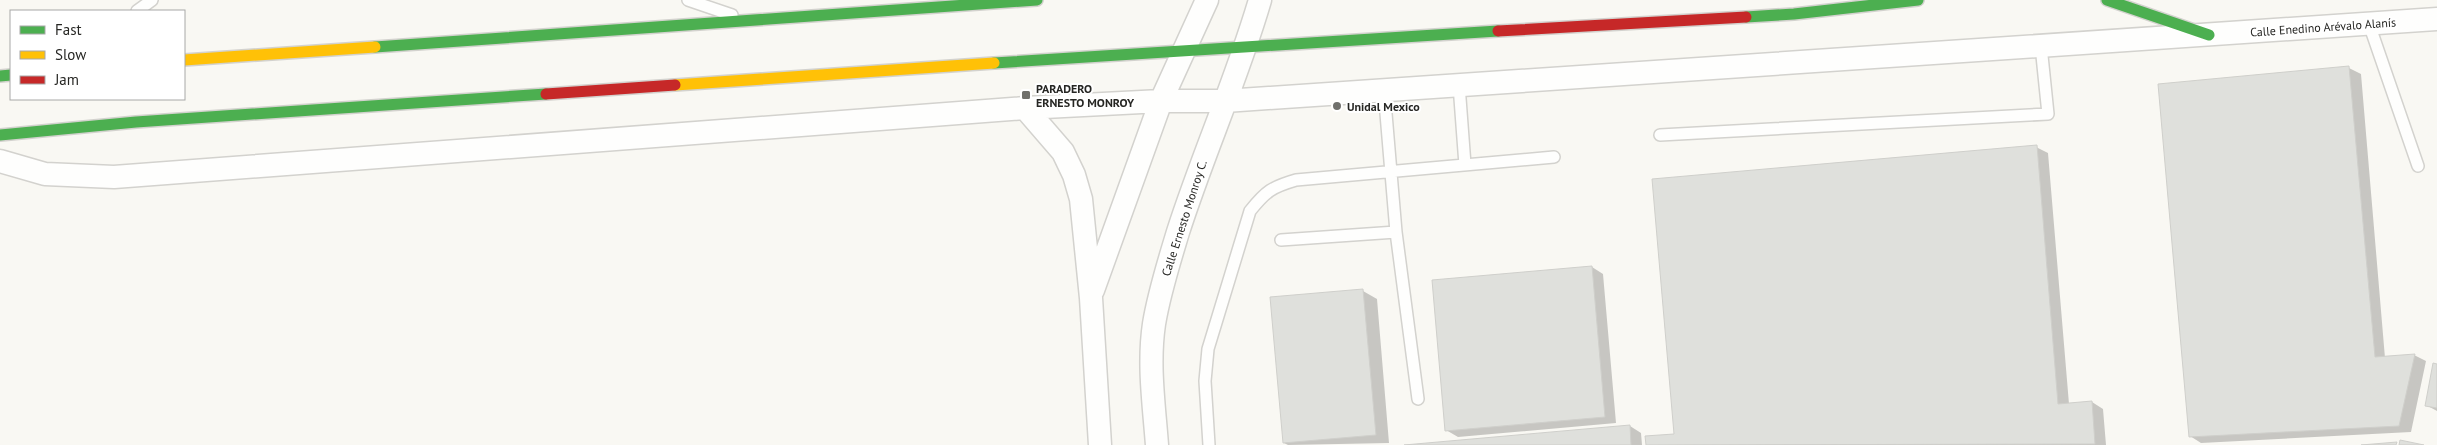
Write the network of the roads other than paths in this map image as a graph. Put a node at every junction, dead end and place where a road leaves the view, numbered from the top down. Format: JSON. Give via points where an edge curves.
{"nodes":[{"id":1,"x":152,"y":0,"type":"edge"},
{"id":2,"x":688,"y":0,"type":"edge"},
{"id":3,"x":1037,"y":0,"type":"edge"},
{"id":4,"x":1207,"y":0,"type":"edge"},
{"id":5,"x":1260,"y":0,"type":"edge"},
{"id":6,"x":1918,"y":0,"type":"edge"},
{"id":7,"x":2107,"y":0,"type":"edge"},
{"id":8,"x":1796,"y":7,"type":"edge"},
{"id":9,"x":1742,"y":8,"type":"edge"},
{"id":10,"x":138,"y":10,"type":"edge"},
{"id":11,"x":2437,"y":19,"type":"edge"},
{"id":12,"x":752,"y":22,"type":"junction"},
{"id":13,"x":2369,"y":24,"type":"junction"},
{"id":14,"x":2209,"y":35,"type":"junction"},
{"id":15,"x":1246,"y":45,"type":"junction"},
{"id":16,"x":2041,"y":46,"type":"junction"},
{"id":17,"x":1185,"y":49,"type":"junction"},
{"id":18,"x":185,"y":60,"type":"edge"},
{"id":19,"x":1459,"y":85,"type":"junction"},
{"id":20,"x":1384,"y":90,"type":"junction"},
{"id":21,"x":1161,"y":101,"type":"junction"},
{"id":22,"x":1226,"y":101,"type":"junction"},
{"id":23,"x":1025,"y":108,"type":"junction"},
{"id":24,"x":0,"y":135,"type":"edge"},
{"id":25,"x":1660,"y":135,"type":"dead end"},
{"id":26,"x":1554,"y":158,"type":"dead end"},
{"id":27,"x":0,"y":161,"type":"edge"},
{"id":28,"x":1465,"y":165,"type":"junction"},
{"id":29,"x":2418,"y":166,"type":"dead end"},
{"id":30,"x":1392,"y":171,"type":"junction"},
{"id":31,"x":1396,"y":232,"type":"junction"},
{"id":32,"x":1280,"y":240,"type":"dead end"},
{"id":33,"x":1091,"y":298,"type":"junction"},
{"id":34,"x":1418,"y":399,"type":"dead end"},
{"id":35,"x":1100,"y":445,"type":"edge"},
{"id":36,"x":1157,"y":445,"type":"edge"},
{"id":37,"x":1209,"y":445,"type":"edge"}],
"edges":[{"from":1,"to":10,"type":"lane"},
{"from":2,"to":12,"type":"lane"},
{"from":3,"to":12,"type":"main road"},
{"from":4,"to":17,"type":"street"},
{"from":5,"to":15,"type":"street","name":"Calle Ernesto Monroy C."},
{"from":6,"to":8,"type":"main road"},
{"from":7,"to":14,"type":"main road"},
{"from":8,"to":9,"type":"main road"},
{"from":9,"to":15,"type":"main road"},
{"from":11,"to":13,"type":"street","name":"Calle Enedino Arévalo Alanís"},
{"from":12,"to":18,"type":"main road"},
{"from":13,"to":14,"type":"street","name":"Calle Enedino Arévalo Alanís"},
{"from":13,"to":29,"type":"lane"},
{"from":14,"to":16,"type":"street","name":"Calle Enedino Arévalo Alanís"},
{"from":15,"to":17,"type":"main road"},
{"from":15,"to":22,"type":"street","name":"Calle Ernesto Monroy C."},
{"from":16,"to":19,"type":"street","name":"Calle Enedino Arévalo Alanís"},
{"from":16,"to":25,"type":"lane","via":[[2048,114]]},
{"from":17,"to":21,"type":"street"},
{"from":17,"to":24,"type":"main road","via":[[146,121]]},
{"from":19,"to":20,"type":"street","name":"Calle Enedino Arévalo Alanís"},
{"from":19,"to":28,"type":"lane"},
{"from":20,"to":22,"type":"street","name":"Calle Enedino Arévalo Alanís"},
{"from":20,"to":30,"type":"lane"},
{"from":21,"to":22,"type":"street","name":"Calle Enedino Arévalo Alanís"},
{"from":21,"to":23,"type":"street","name":"Calle Enedino Arévalo Alanís"},
{"from":21,"to":33,"type":"street"},
{"from":22,"to":36,"type":"street","name":"Calle Ernesto Monroy C.","via":[[1165,275],[1154,325],[1152,374]]},
{"from":23,"to":27,"type":"street","name":"Calle Enedino Arévalo Alanís","via":[[114,177],[45,174]]},
{"from":23,"to":33,"type":"street","via":[[1063,152],[1074,175],[1081,199]]},
{"from":26,"to":28,"type":"lane"},
{"from":28,"to":30,"type":"lane"},
{"from":30,"to":31,"type":"lane"},
{"from":30,"to":37,"type":"lane","via":[[1296,180],[1264,193],[1250,211],[1208,349],[1204,381]]},
{"from":31,"to":32,"type":"lane"},
{"from":31,"to":34,"type":"lane"},
{"from":33,"to":35,"type":"street"}]}
